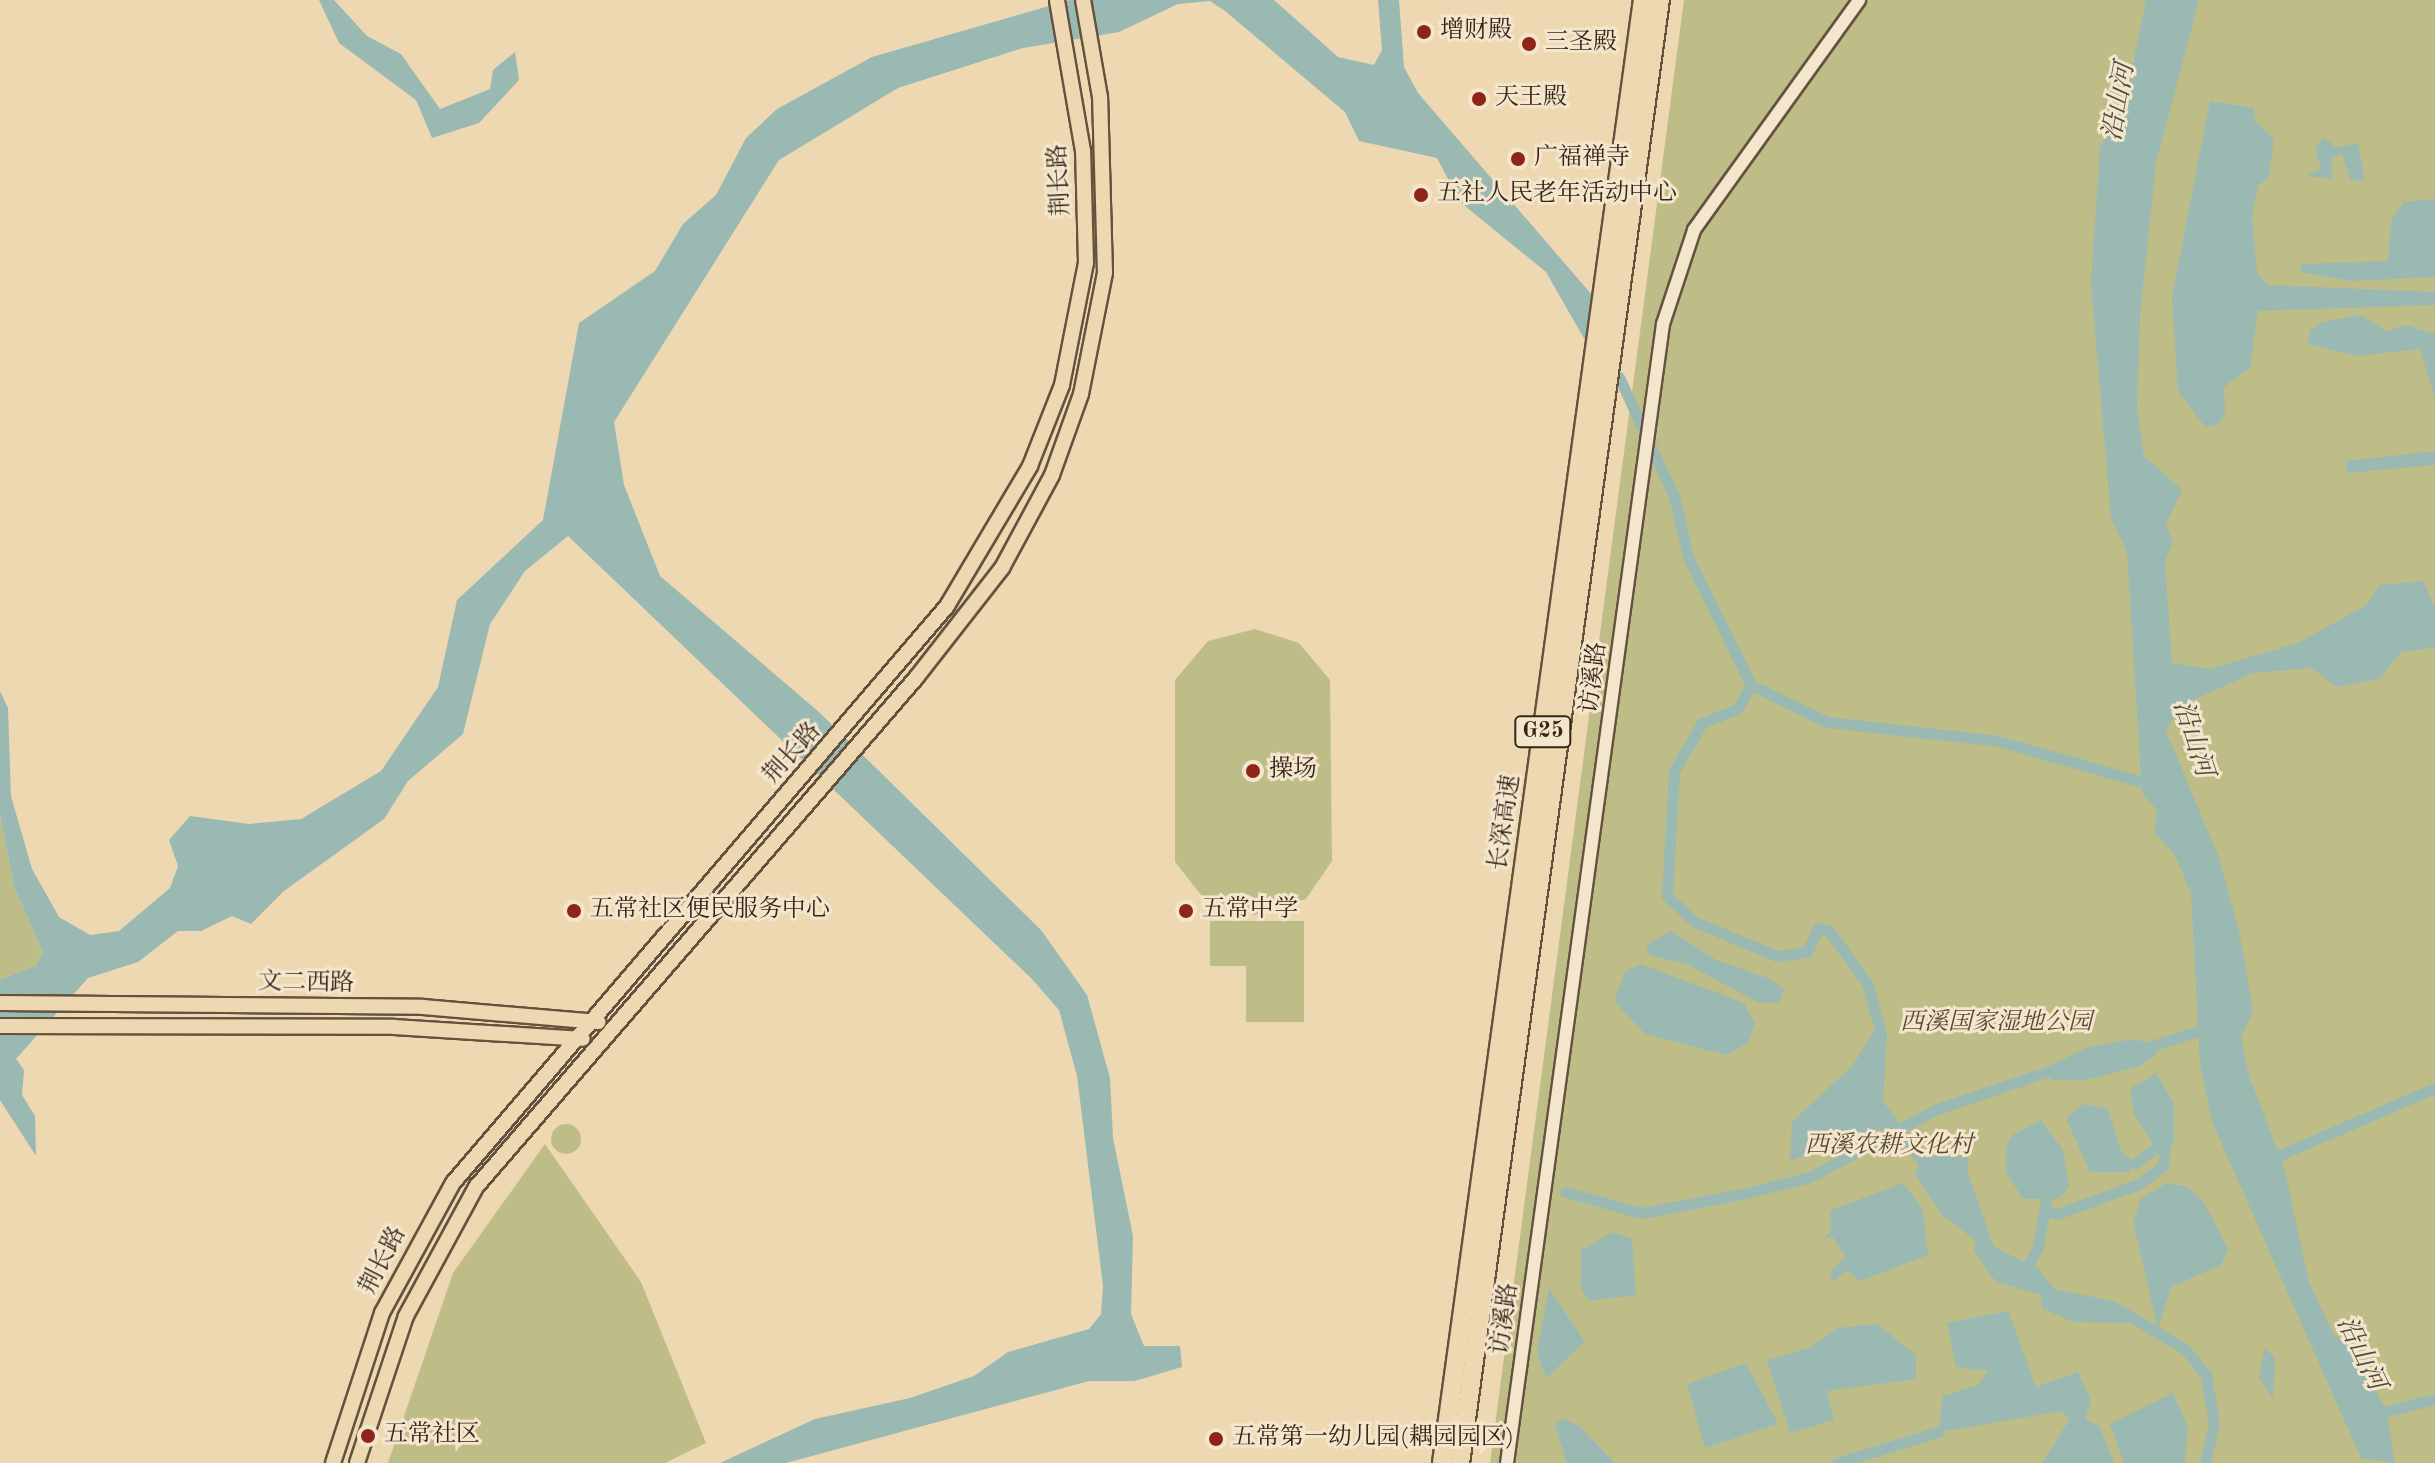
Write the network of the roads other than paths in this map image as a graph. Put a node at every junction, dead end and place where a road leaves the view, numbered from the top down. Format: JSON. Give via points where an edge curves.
{"nodes":[{"id":1,"x":1083,"y":0,"type":"edge"},
{"id":2,"x":1643,"y":0,"type":"edge"},
{"id":3,"x":1660,"y":0,"type":"edge"},
{"id":4,"x":1859,"y":0,"type":"edge"},
{"id":5,"x":1058,"y":1,"type":"edge"},
{"id":6,"x":0,"y":1003,"type":"edge"},
{"id":7,"x":592,"y":1018,"type":"junction"},
{"id":8,"x":0,"y":1026,"type":"edge"},
{"id":9,"x":607,"y":1030,"type":"junction"},
{"id":10,"x":578,"y":1036,"type":"junction"},
{"id":11,"x":592,"y":1047,"type":"junction"},
{"id":12,"x":333,"y":1463,"type":"edge"},
{"id":13,"x":357,"y":1463,"type":"edge"},
{"id":14,"x":1442,"y":1463,"type":"edge"},
{"id":15,"x":1460,"y":1463,"type":"edge"},
{"id":16,"x":1507,"y":1463,"type":"edge"}],
"edges":[{"from":1,"to":9,"type":"main road","name":"荆长路","via":[[1108,218],[1105,273],[1081,394],[1052,475],[1002,568],[867,735]]},
{"from":2,"to":14,"type":"highway","name":"长深高速","number":"G25"},
{"from":3,"to":15,"type":"highway","name":"长深高速","number":"G25"},
{"from":4,"to":16,"type":"street","name":"访溪路","via":[[1694,230],[1663,324]]},
{"from":5,"to":7,"type":"main road","name":"荆长路","via":[[1083,151],[1086,263],[1062,385],[1004,519],[947,606],[853,721]]},
{"from":6,"to":7,"type":"main road","name":"文二西路","via":[[423,1007]]},
{"from":7,"to":9,"type":"main road"},
{"from":7,"to":10,"type":"main road","name":"荆长路"},
{"from":8,"to":10,"type":"main road","name":"文二西路"},
{"from":9,"to":11,"type":"main road","name":"荆长路"},
{"from":10,"to":11,"type":"main road"},
{"from":10,"to":12,"type":"main road","name":"荆长路","via":[[478,1148],[402,1269]]},
{"from":11,"to":13,"type":"main road","name":"荆长路","via":[[501,1151],[425,1272]]}]}
